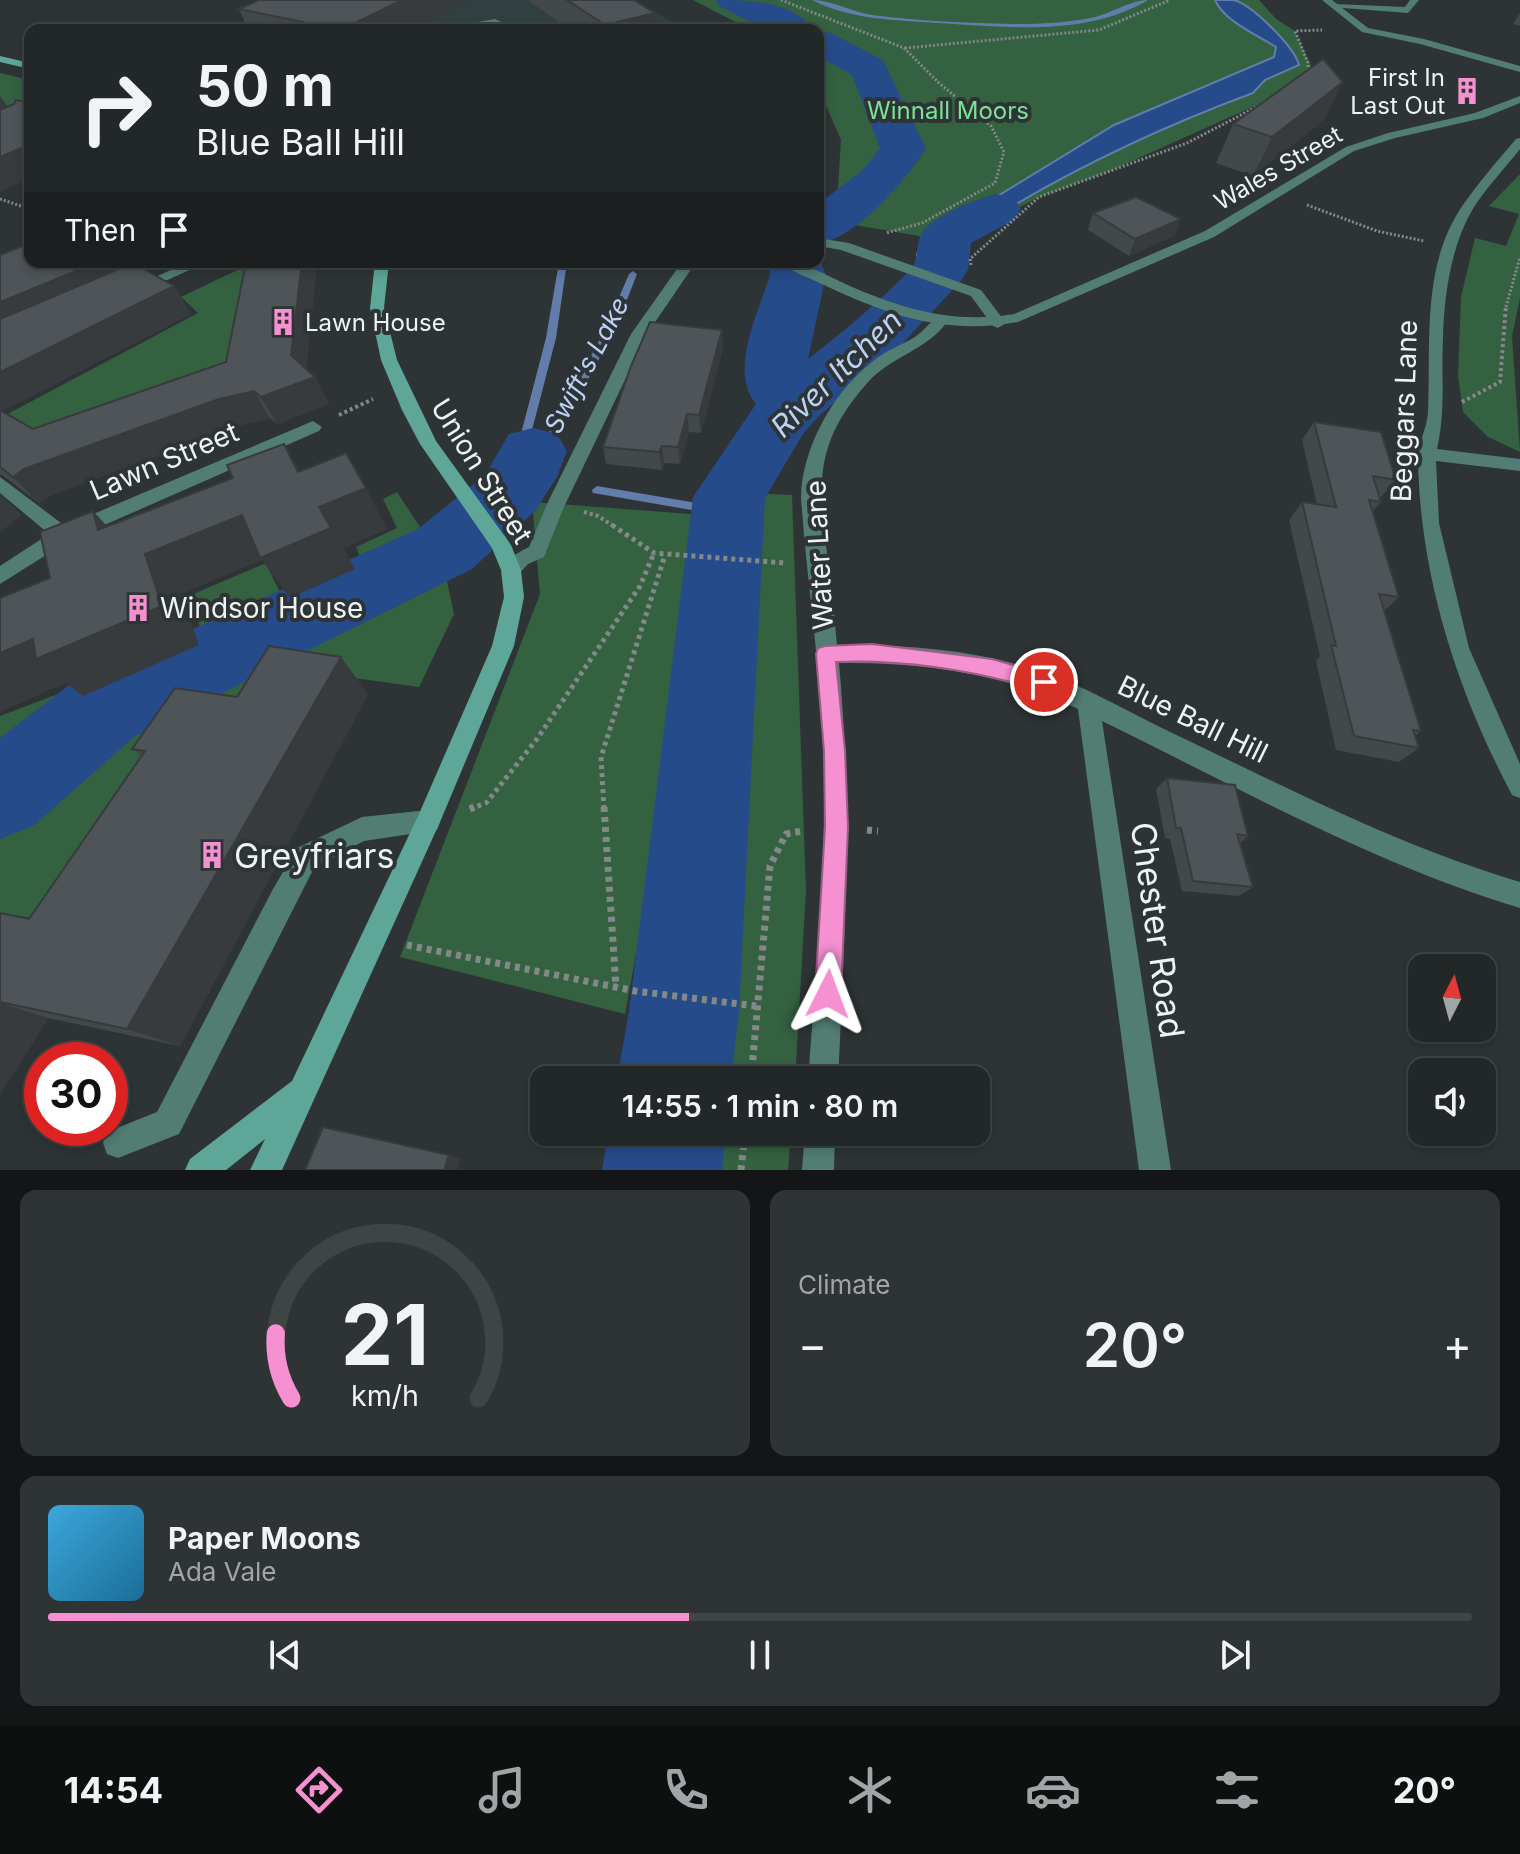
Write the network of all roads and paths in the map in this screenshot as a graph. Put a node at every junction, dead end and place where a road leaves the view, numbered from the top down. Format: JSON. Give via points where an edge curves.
{"nodes":[{"id":1,"x":301,"y":0,"type":"edge"},
{"id":2,"x":781,"y":0,"type":"edge"},
{"id":3,"x":1170,"y":0,"type":"edge"},
{"id":4,"x":1326,"y":0,"type":"edge"},
{"id":5,"x":1415,"y":0,"type":"edge"},
{"id":6,"x":1335,"y":7,"type":"junction"},
{"id":7,"x":248,"y":24,"type":"edge"},
{"id":8,"x":476,"y":24,"type":"edge"},
{"id":9,"x":505,"y":24,"type":"edge"},
{"id":10,"x":1295,"y":31,"type":"dead end"},
{"id":11,"x":904,"y":48,"type":"junction"},
{"id":12,"x":0,"y":59,"type":"edge"},
{"id":13,"x":24,"y":65,"type":"edge"},
{"id":14,"x":1520,"y":69,"type":"edge"},
{"id":15,"x":1308,"y":83,"type":"edge"},
{"id":16,"x":1274,"y":98,"type":"edge"},
{"id":17,"x":1520,"y":99,"type":"edge"},
{"id":18,"x":1520,"y":141,"type":"edge"},
{"id":19,"x":1276,"y":194,"type":"junction"},
{"id":20,"x":0,"y":199,"type":"edge"},
{"id":21,"x":24,"y":207,"type":"edge"},
{"id":22,"x":824,"y":243,"type":"edge"},
{"id":23,"x":844,"y":246,"type":"junction"},
{"id":24,"x":1450,"y":247,"type":"junction"},
{"id":25,"x":1520,"y":257,"type":"edge"},
{"id":26,"x":970,"y":259,"type":"dead end"},
{"id":27,"x":186,"y":268,"type":"edge"},
{"id":28,"x":381,"y":268,"type":"edge"},
{"id":29,"x":685,"y":268,"type":"edge"},
{"id":30,"x":800,"y":268,"type":"edge"},
{"id":31,"x":125,"y":293,"type":"edge"},
{"id":32,"x":935,"y":321,"type":"junction"},
{"id":33,"x":998,"y":323,"type":"junction"},
{"id":34,"x":400,"y":387,"type":"junction"},
{"id":35,"x":1436,"y":415,"type":"junction"},
{"id":36,"x":313,"y":427,"type":"joint"},
{"id":37,"x":1427,"y":454,"type":"junction"},
{"id":38,"x":1520,"y":465,"type":"edge"},
{"id":39,"x":1,"y":485,"type":"edge"},
{"id":40,"x":598,"y":516,"type":"dead end"},
{"id":41,"x":63,"y":535,"type":"junction"},
{"id":42,"x":654,"y":553,"type":"junction"},
{"id":43,"x":665,"y":555,"type":"junction"},
{"id":44,"x":742,"y":560,"type":"dead end"},
{"id":45,"x":511,"y":570,"type":"junction"},
{"id":46,"x":0,"y":576,"type":"edge"},
{"id":47,"x":825,"y":654,"type":"junction"},
{"id":48,"x":1088,"y":701,"type":"junction"},
{"id":49,"x":1520,"y":787,"type":"edge"},
{"id":50,"x":456,"y":814,"type":"dead end"},
{"id":51,"x":428,"y":822,"type":"junction"},
{"id":52,"x":837,"y":827,"type":"junction"},
{"id":53,"x":1520,"y":895,"type":"edge"},
{"id":54,"x":390,"y":942,"type":"dead end"},
{"id":55,"x":616,"y":987,"type":"junction"},
{"id":56,"x":756,"y":1006,"type":"junction"},
{"id":57,"x":752,"y":1066,"type":"edge"},
{"id":58,"x":824,"y":1066,"type":"edge"},
{"id":59,"x":300,"y":1092,"type":"junction"},
{"id":60,"x":128,"y":1139,"type":"edge"},
{"id":61,"x":744,"y":1146,"type":"edge"},
{"id":62,"x":819,"y":1146,"type":"edge"},
{"id":63,"x":201,"y":1170,"type":"edge"},
{"id":64,"x":266,"y":1170,"type":"edge"},
{"id":65,"x":741,"y":1170,"type":"edge"},
{"id":66,"x":818,"y":1170,"type":"edge"},
{"id":67,"x":1155,"y":1170,"type":"edge"}],
"edges":[{"from":1,"to":7,"type":"street"},
{"from":2,"to":11,"type":"path"},
{"from":3,"to":11,"type":"path","via":[[1099,30]]},
{"from":4,"to":6,"type":"street"},
{"from":5,"to":6,"type":"street","via":[[1412,12]]},
{"from":6,"to":14,"type":"street","via":[[1365,30]]},
{"from":8,"to":9,"type":"street"},
{"from":10,"to":15,"type":"path","via":[[1308,63]]},
{"from":11,"to":23,"type":"path","via":[[991,126],[1004,152],[995,183],[922,223]]},
{"from":12,"to":13,"type":"main road"},
{"from":16,"to":26,"type":"path","via":[[1187,143],[1039,197]]},
{"from":17,"to":19,"type":"street","name":"Wales Street","via":[[1352,149]]},
{"from":18,"to":24,"type":"street","name":"Beggars Lane","via":[[1467,208]]},
{"from":19,"to":24,"type":"path","via":[[1377,231]]},
{"from":19,"to":33,"type":"street","name":"Wales Street","via":[[1212,232]]},
{"from":20,"to":21,"type":"path"},
{"from":22,"to":23,"type":"street"},
{"from":23,"to":33,"type":"street","via":[[976,293]]},
{"from":24,"to":35,"type":"street","name":"Beggars Lane","via":[[1438,308]]},
{"from":25,"to":35,"type":"path","via":[[1507,296],[1500,382]]},
{"from":27,"to":31,"type":"street"},
{"from":28,"to":34,"type":"main road","name":"Union Street","via":[[377,308]]},
{"from":29,"to":45,"type":"street","via":[[639,334],[537,552]]},
{"from":30,"to":32,"type":"street","name":"Wales Street"},
{"from":32,"to":33,"type":"street","name":"Wales Street"},
{"from":32,"to":47,"type":"street","name":"Water Lane","via":[[929,335],[883,360],[860,382],[816,458],[811,509]]},
{"from":34,"to":36,"type":"path"},
{"from":34,"to":45,"type":"main road","name":"Union Street","via":[[429,444],[461,484]]},
{"from":35,"to":37,"type":"street","name":"Beggars Lane"},
{"from":36,"to":41,"type":"street","name":"Lawn Street"},
{"from":37,"to":38,"type":"street"},
{"from":37,"to":49,"type":"street","name":"Beggars Lane","via":[[1430,523],[1458,648]]},
{"from":39,"to":41,"type":"street"},
{"from":40,"to":42,"type":"path"},
{"from":41,"to":46,"type":"street","name":"Lawn Street"},
{"from":42,"to":43,"type":"path"},
{"from":42,"to":50,"type":"path","via":[[640,586],[537,739],[486,803]]},
{"from":43,"to":44,"type":"path"},
{"from":43,"to":55,"type":"path","via":[[601,757]]},
{"from":45,"to":51,"type":"main road","via":[[514,597],[503,646]]},
{"from":47,"to":48,"type":"street","name":"Blue Ball Hill","via":[[872,652],[992,667]]},
{"from":47,"to":52,"type":"street","name":"Water Lane"},
{"from":48,"to":53,"type":"street","name":"Blue Ball Hill","via":[[1360,834],[1450,874]]},
{"from":48,"to":67,"type":"street","name":"Chester Road"},
{"from":51,"to":59,"type":"main road"},
{"from":51,"to":60,"type":"street","via":[[362,829],[306,857],[168,1123]]},
{"from":52,"to":56,"type":"path","via":[[786,834],[770,866]]},
{"from":52,"to":58,"type":"street","name":"Water Lane"},
{"from":54,"to":55,"type":"path"},
{"from":55,"to":56,"type":"path"},
{"from":56,"to":57,"type":"path"},
{"from":59,"to":63,"type":"main road"},
{"from":59,"to":64,"type":"main road"},
{"from":61,"to":65,"type":"path"},
{"from":62,"to":66,"type":"street"}]}
